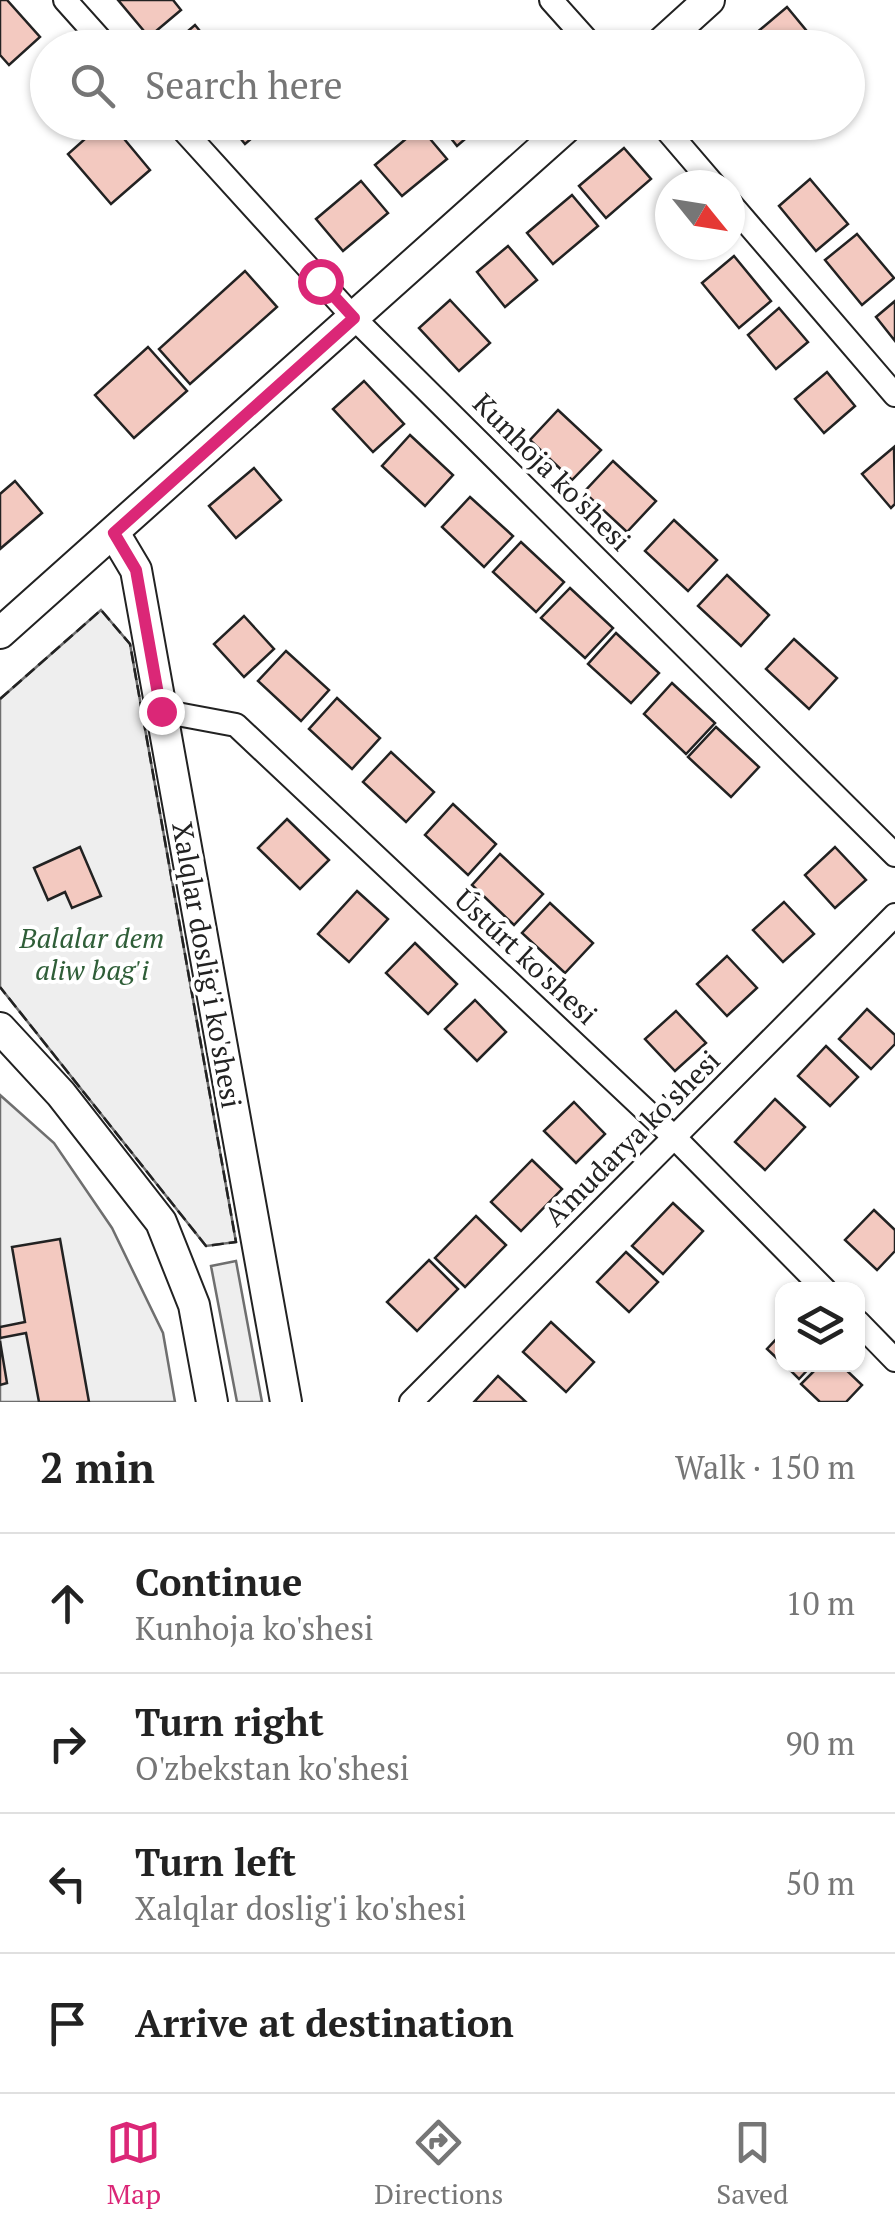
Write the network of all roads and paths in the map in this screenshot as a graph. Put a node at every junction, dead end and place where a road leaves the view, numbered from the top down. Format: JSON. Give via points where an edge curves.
{"nodes":[{"id":1,"x":64,"y":0,"type":"edge"},
{"id":2,"x":551,"y":0,"type":"edge"},
{"id":3,"x":710,"y":0,"type":"edge"},
{"id":4,"x":92,"y":30,"type":"edge"},
{"id":5,"x":578,"y":30,"type":"edge"},
{"id":6,"x":676,"y":30,"type":"edge"},
{"id":7,"x":192,"y":140,"type":"edge"},
{"id":8,"x":552,"y":140,"type":"edge"},
{"id":9,"x":675,"y":140,"type":"edge"},
{"id":10,"x":701,"y":170,"type":"edge"},
{"id":11,"x":745,"y":221,"type":"edge"},
{"id":12,"x":354,"y":318,"type":"junction"},
{"id":13,"x":895,"y":395,"type":"edge"},
{"id":14,"x":114,"y":533,"type":"junction"},
{"id":15,"x":0,"y":633,"type":"edge"},
{"id":16,"x":161,"y":711,"type":"junction"},
{"id":17,"x":895,"y":854,"type":"edge"},
{"id":18,"x":895,"y":915,"type":"edge"},
{"id":19,"x":0,"y":1028,"type":"edge"},
{"id":20,"x":675,"y":1138,"type":"junction"},
{"id":21,"x":817,"y":1282,"type":"edge"},
{"id":22,"x":865,"y":1329,"type":"edge"},
{"id":23,"x":895,"y":1360,"type":"edge"},
{"id":24,"x":418,"y":1400,"type":"edge"},
{"id":25,"x":212,"y":1402,"type":"edge"},
{"id":26,"x":286,"y":1402,"type":"edge"}],
"edges":[{"from":1,"to":4,"type":"street"},
{"from":2,"to":5,"type":"street"},
{"from":3,"to":6,"type":"main road"},
{"from":7,"to":12,"type":"street","name":"Kunhoja ko'shesi"},
{"from":8,"to":12,"type":"main road"},
{"from":9,"to":10,"type":"street"},
{"from":11,"to":13,"type":"street"},
{"from":12,"to":14,"type":"main road"},
{"from":12,"to":17,"type":"street","name":"Kunhoja ko'shesi"},
{"from":14,"to":15,"type":"main road"},
{"from":14,"to":16,"type":"main road","name":"Xalqlar doslig'i ko'shesi","via":[[136,570]]},
{"from":16,"to":20,"type":"street","name":"Ústúrt ko'shesi","via":[[236,726]]},
{"from":16,"to":26,"type":"main road","name":"Xalqlar doslig'i ko'shesi"},
{"from":18,"to":20,"type":"street","name":"A'mudarya ko'shesi"},
{"from":19,"to":25,"type":"main road","via":[[161,1222],[194,1305]]},
{"from":20,"to":21,"type":"street","name":"Ústúrt ko'shesi"},
{"from":20,"to":24,"type":"street","name":"A'mudarya ko'shesi"},
{"from":22,"to":23,"type":"street"}]}
